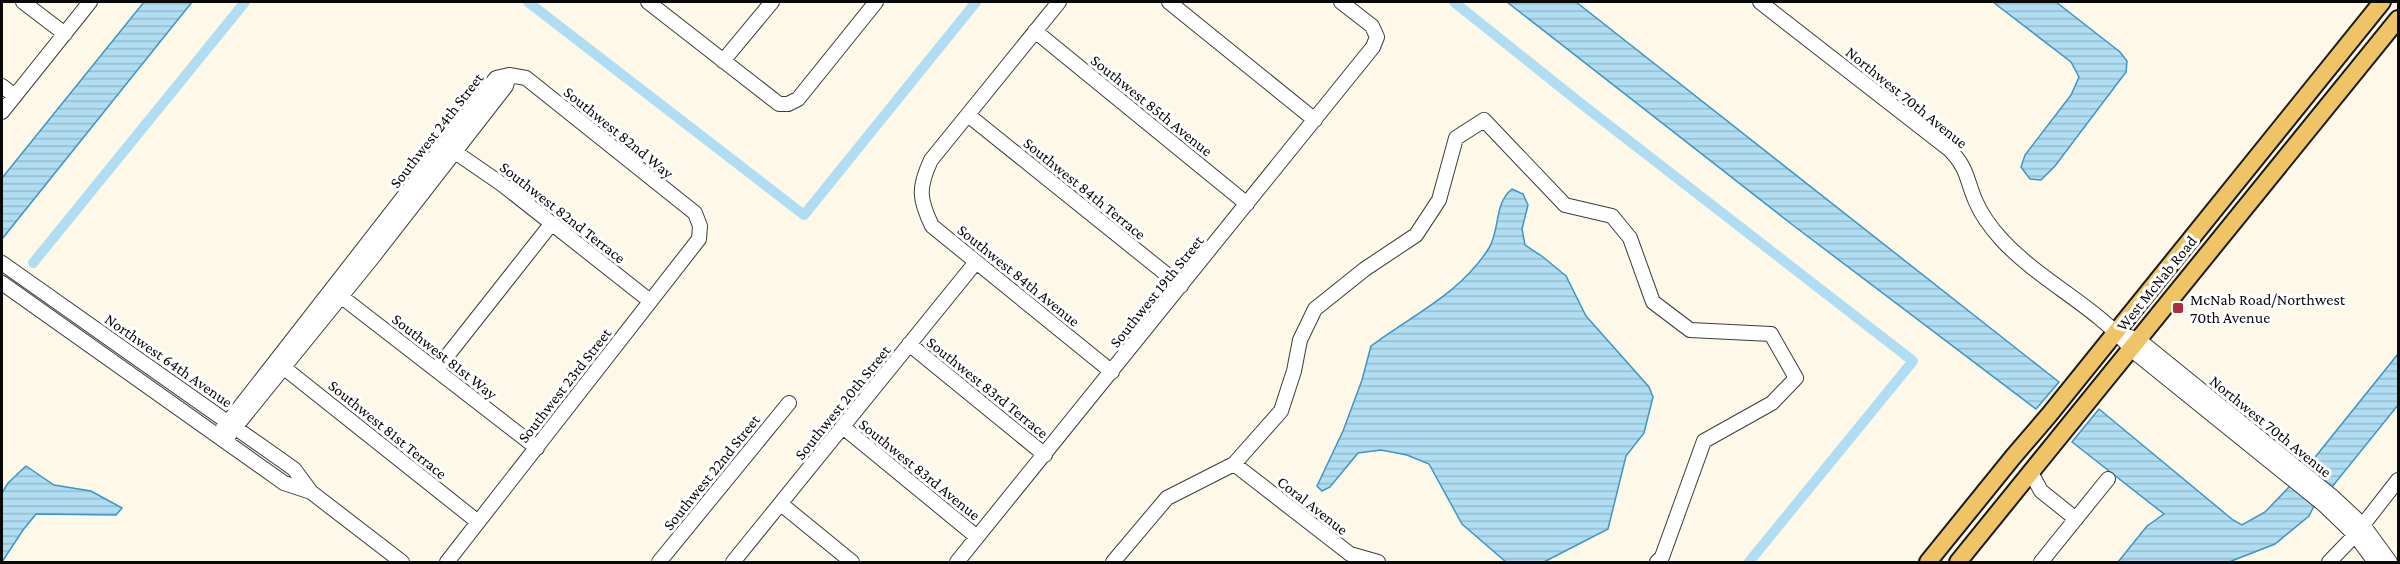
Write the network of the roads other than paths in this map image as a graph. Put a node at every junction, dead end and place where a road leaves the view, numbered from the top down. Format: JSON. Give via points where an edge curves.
{"nodes":[{"id":1,"x":23,"y":2,"type":"edge"},
{"id":2,"x":90,"y":2,"type":"edge"},
{"id":3,"x":648,"y":2,"type":"edge"},
{"id":4,"x":772,"y":2,"type":"edge"},
{"id":5,"x":876,"y":2,"type":"edge"},
{"id":6,"x":1059,"y":2,"type":"edge"},
{"id":7,"x":1169,"y":2,"type":"edge"},
{"id":8,"x":1341,"y":2,"type":"edge"},
{"id":9,"x":1760,"y":2,"type":"edge"},
{"id":10,"x":2382,"y":2,"type":"edge"},
{"id":11,"x":2398,"y":19,"type":"edge"},
{"id":12,"x":1035,"y":31,"type":"junction"},
{"id":13,"x":65,"y":34,"type":"junction"},
{"id":14,"x":723,"y":61,"type":"junction"},
{"id":15,"x":509,"y":75,"type":"junction"},
{"id":16,"x":2,"y":86,"type":"edge"},
{"id":17,"x":15,"y":96,"type":"junction"},
{"id":18,"x":2,"y":112,"type":"edge"},
{"id":19,"x":968,"y":115,"type":"junction"},
{"id":20,"x":1315,"y":120,"type":"junction"},
{"id":21,"x":454,"y":152,"type":"junction"},
{"id":22,"x":1247,"y":204,"type":"junction"},
{"id":23,"x":552,"y":224,"type":"junction"},
{"id":24,"x":700,"y":226,"type":"joint"},
{"id":25,"x":976,"y":262,"type":"junction"},
{"id":26,"x":2,"y":263,"type":"edge"},
{"id":27,"x":20,"y":275,"type":"junction"},
{"id":28,"x":5,"y":286,"type":"edge"},
{"id":29,"x":1181,"y":286,"type":"junction"},
{"id":30,"x":337,"y":293,"type":"junction"},
{"id":31,"x":650,"y":301,"type":"junction"},
{"id":32,"x":2117,"y":332,"type":"junction"},
{"id":33,"x":909,"y":344,"type":"junction"},
{"id":34,"x":2135,"y":345,"type":"junction"},
{"id":35,"x":121,"y":347,"type":"junction"},
{"id":36,"x":104,"y":355,"type":"junction"},
{"id":37,"x":280,"y":365,"type":"junction"},
{"id":38,"x":436,"y":370,"type":"junction"},
{"id":39,"x":1112,"y":372,"type":"junction"},
{"id":40,"x":789,"y":402,"type":"dead end"},
{"id":41,"x":233,"y":424,"type":"junction"},
{"id":42,"x":843,"y":427,"type":"junction"},
{"id":43,"x":222,"y":438,"type":"junction"},
{"id":44,"x":537,"y":448,"type":"junction"},
{"id":45,"x":1045,"y":455,"type":"junction"},
{"id":46,"x":1234,"y":464,"type":"junction"},
{"id":47,"x":2031,"y":473,"type":"junction"},
{"id":48,"x":2108,"y":479,"type":"dead end"},
{"id":49,"x":2398,"y":480,"type":"edge"},
{"id":50,"x":311,"y":492,"type":"junction"},
{"id":51,"x":781,"y":504,"type":"junction"},
{"id":52,"x":2076,"y":519,"type":"junction"},
{"id":53,"x":478,"y":522,"type":"junction"},
{"id":54,"x":2359,"y":530,"type":"junction"},
{"id":55,"x":977,"y":537,"type":"junction"},
{"id":56,"x":402,"y":562,"type":"edge"},
{"id":57,"x":447,"y":562,"type":"edge"},
{"id":58,"x":659,"y":562,"type":"edge"},
{"id":59,"x":733,"y":562,"type":"edge"},
{"id":60,"x":852,"y":562,"type":"edge"},
{"id":61,"x":957,"y":562,"type":"edge"},
{"id":62,"x":1113,"y":562,"type":"edge"},
{"id":63,"x":1378,"y":562,"type":"edge"},
{"id":64,"x":1657,"y":562,"type":"edge"},
{"id":65,"x":1928,"y":562,"type":"edge"},
{"id":66,"x":1959,"y":562,"type":"edge"},
{"id":67,"x":2041,"y":562,"type":"edge"},
{"id":68,"x":2329,"y":562,"type":"edge"},
{"id":69,"x":2375,"y":562,"type":"edge"},
{"id":70,"x":2390,"y":562,"type":"edge"}],
"edges":[{"from":1,"to":13,"type":"street"},
{"from":2,"to":13,"type":"street"},
{"from":3,"to":14,"type":"street"},
{"from":4,"to":14,"type":"street"},
{"from":5,"to":14,"type":"street","via":[[798,99],[788,105],[779,104]]},
{"from":6,"to":12,"type":"street"},
{"from":7,"to":20,"type":"street"},
{"from":8,"to":20,"type":"street","name":"Southwest 19th Street","via":[[1372,26],[1377,37]]},
{"from":9,"to":32,"type":"street","name":"Northwest 70th Avenue","via":[[1950,150],[1961,162],[1984,216],[2004,241],[2053,285]]},
{"from":10,"to":32,"type":"main road","name":"West McNab Road"},
{"from":11,"to":34,"type":"main road","name":"West McNab Road"},
{"from":12,"to":19,"type":"street"},
{"from":12,"to":22,"type":"street","name":"Southwest 85th Avenue"},
{"from":13,"to":17,"type":"street"},
{"from":15,"to":21,"type":"street","name":"Southwest 24th Street","via":[[506,86]]},
{"from":15,"to":24,"type":"street","name":"Southwest 82nd Way","via":[[526,78],[695,213]]},
{"from":15,"to":30,"type":"street","name":"Southwest 24th Street","via":[[496,78]]},
{"from":16,"to":17,"type":"street"},
{"from":17,"to":18,"type":"street"},
{"from":19,"to":25,"type":"street","name":"Southwest 84th Avenue","via":[[931,160],[922,178],[920,194],[933,226]]},
{"from":19,"to":29,"type":"street","name":"Southwest 84th Terrace"},
{"from":20,"to":22,"type":"street","name":"Southwest 19th Street"},
{"from":21,"to":23,"type":"street","name":"Southwest 82nd Terrace"},
{"from":21,"to":30,"type":"street","name":"Southwest 24th Street"},
{"from":22,"to":29,"type":"street","name":"Southwest 19th Street"},
{"from":23,"to":31,"type":"street","name":"Southwest 82nd Terrace"},
{"from":23,"to":38,"type":"street"},
{"from":24,"to":31,"type":"street","name":"Southwest 23rd Street","via":[[699,239]]},
{"from":25,"to":33,"type":"street","name":"Southwest 20th Street"},
{"from":25,"to":39,"type":"street","name":"Southwest 84th Avenue"},
{"from":26,"to":27,"type":"street","name":"Northwest 64th Avenue"},
{"from":27,"to":28,"type":"street"},
{"from":27,"to":35,"type":"street","name":"Northwest 64th Avenue"},
{"from":28,"to":36,"type":"street","name":"Northwest 64th Avenue"},
{"from":29,"to":39,"type":"street","name":"Southwest 19th Street"},
{"from":30,"to":37,"type":"street","name":"Southwest 24th Street"},
{"from":30,"to":38,"type":"street","name":"Southwest 81st Way"},
{"from":31,"to":44,"type":"street","name":"Southwest 23rd Street"},
{"from":32,"to":34,"type":"street","name":"Northwest 70th Avenue"},
{"from":32,"to":65,"type":"main road","name":"West McNab Road"},
{"from":33,"to":42,"type":"street","name":"Southwest 20th Street"},
{"from":33,"to":45,"type":"street","name":"Southwest 83rd Terrace"},
{"from":34,"to":47,"type":"main road","name":"West McNab Road"},
{"from":34,"to":54,"type":"street","name":"Northwest 70th Avenue","via":[[2333,497]]},
{"from":35,"to":36,"type":"street"},
{"from":35,"to":41,"type":"street","name":"Northwest 64th Avenue"},
{"from":36,"to":43,"type":"street","name":"Northwest 64th Avenue"},
{"from":37,"to":41,"type":"street","name":"Southwest 24th Street"},
{"from":37,"to":53,"type":"street","name":"Southwest 81st Terrace"},
{"from":38,"to":44,"type":"street","name":"Southwest 81st Way"},
{"from":39,"to":45,"type":"street","name":"Southwest 19th Street"},
{"from":40,"to":58,"type":"street","name":"Southwest 22nd Street"},
{"from":41,"to":43,"type":"street","name":"Southwest 24th Street"},
{"from":41,"to":50,"type":"street","name":"Northwest 64th Avenue","via":[[294,469]]},
{"from":42,"to":51,"type":"street","name":"Southwest 20th Street"},
{"from":42,"to":55,"type":"street","name":"Southwest 83rd Avenue"},
{"from":43,"to":50,"type":"street","name":"Northwest 64th Avenue","via":[[284,483]]},
{"from":44,"to":53,"type":"street","name":"Southwest 23rd Street"},
{"from":45,"to":55,"type":"street","name":"Southwest 19th Street"},
{"from":46,"to":62,"type":"street","via":[[1167,498]]},
{"from":46,"to":63,"type":"street","name":"Coral Avenue","via":[[1350,554]]},
{"from":46,"to":64,"type":"street","via":[[1281,411],[1300,340],[1315,309],[1416,235],[1439,200],[1456,138],[1484,120],[1565,205],[1612,216],[1630,238],[1653,302],[1690,330],[1771,334],[1796,378],[1772,403],[1704,441]]},
{"from":47,"to":52,"type":"street","via":[[2041,490]]},
{"from":47,"to":66,"type":"main road","name":"West McNab Road"},
{"from":48,"to":52,"type":"street"},
{"from":49,"to":54,"type":"street"},
{"from":50,"to":56,"type":"street","name":"Northwest 64th Avenue"},
{"from":51,"to":59,"type":"street","name":"Southwest 20th Street"},
{"from":51,"to":60,"type":"street"},
{"from":52,"to":67,"type":"street"},
{"from":53,"to":57,"type":"street","name":"Southwest 23rd Street"},
{"from":54,"to":68,"type":"street"},
{"from":54,"to":69,"type":"street","name":"Northwest 70th Avenue"},
{"from":54,"to":70,"type":"street","name":"Northwest 70th Avenue"},
{"from":55,"to":61,"type":"street","name":"Southwest 19th Street"}]}
